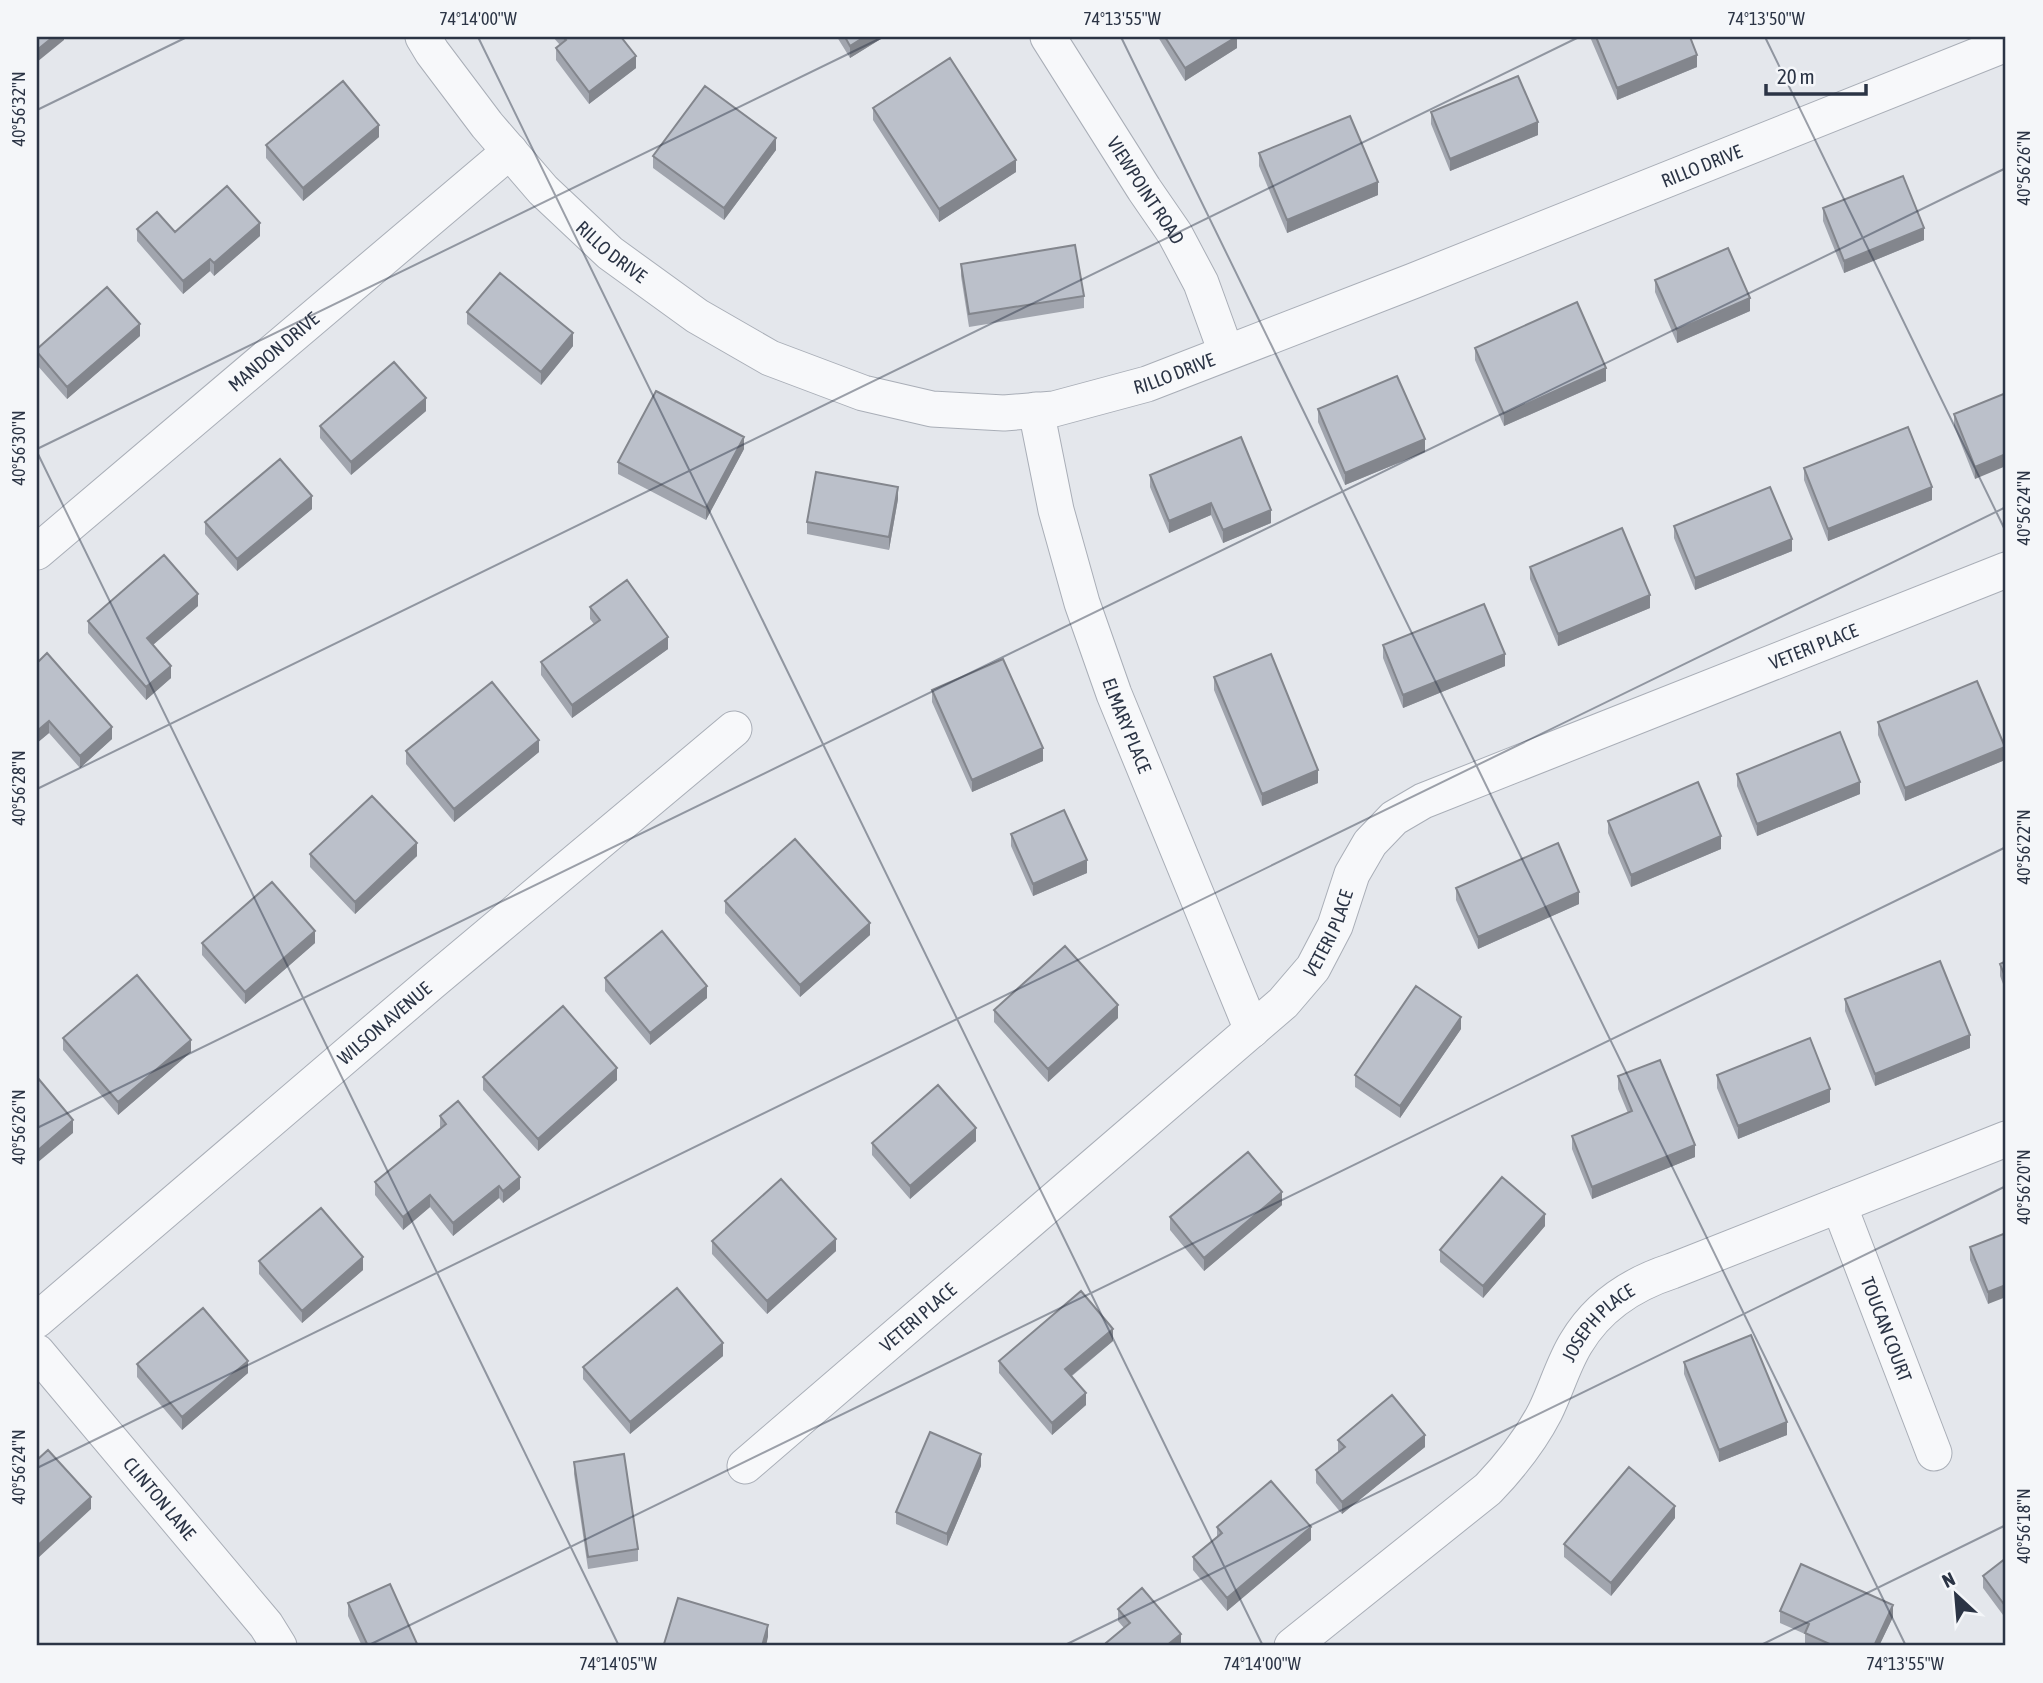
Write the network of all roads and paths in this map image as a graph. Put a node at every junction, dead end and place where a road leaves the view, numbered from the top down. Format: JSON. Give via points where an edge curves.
{"nodes":[{"id":1,"x":424,"y":37,"type":"edge"},
{"id":2,"x":1048,"y":37,"type":"edge"},
{"id":3,"x":2006,"y":44,"type":"edge"},
{"id":4,"x":510,"y":151,"type":"junction"},
{"id":5,"x":1226,"y":352,"type":"junction"},
{"id":6,"x":1036,"y":410,"type":"junction"},
{"id":7,"x":37,"y":552,"type":"edge"},
{"id":8,"x":2006,"y":570,"type":"edge"},
{"id":9,"x":734,"y":729,"type":"dead end"},
{"id":10,"x":1252,"y":1030,"type":"junction"},
{"id":11,"x":2006,"y":1139,"type":"edge"},
{"id":12,"x":1839,"y":1205,"type":"junction"},
{"id":13,"x":37,"y":1320,"type":"edge"},
{"id":14,"x":37,"y":1352,"type":"edge"},
{"id":15,"x":1934,"y":1453,"type":"dead end"},
{"id":16,"x":745,"y":1466,"type":"dead end"},
{"id":17,"x":279,"y":1646,"type":"edge"},
{"id":18,"x":1292,"y":1646,"type":"edge"}],
"edges":[{"from":1,"to":4,"type":"street","name":"RILLO DRIVE"},
{"from":2,"to":5,"type":"street","name":"VIEWPOINT ROAD","via":[[1175,234],[1201,283]]},
{"from":3,"to":5,"type":"street","name":"RILLO DRIVE"},
{"from":4,"to":6,"type":"street","name":"RILLO DRIVE","via":[[542,190],[610,253],[697,316],[770,358],[863,393],[932,409]]},
{"from":4,"to":7,"type":"street","name":"MANDON DRIVE"},
{"from":5,"to":6,"type":"street","name":"RILLO DRIVE","via":[[1147,384]]},
{"from":6,"to":10,"type":"street","name":"ELMARY PLACE","via":[[1056,510],[1082,603],[1114,694]]},
{"from":8,"to":10,"type":"street","name":"VETERI PLACE","via":[[1423,801],[1394,818],[1370,843],[1352,874],[1335,926],[1313,968]]},
{"from":9,"to":13,"type":"street","name":"WILSON AVENUE"},
{"from":10,"to":16,"type":"street","name":"VETERI PLACE"},
{"from":11,"to":12,"type":"street","name":"JOSEPH PLACE"},
{"from":12,"to":15,"type":"street","name":"TOUCAN COURT"},
{"from":12,"to":18,"type":"street","name":"JOSEPH PLACE","via":[[1627,1290],[1599,1313],[1576,1343],[1544,1413],[1505,1471]]},
{"from":14,"to":17,"type":"street","name":"CLINTON LANE"}]}
